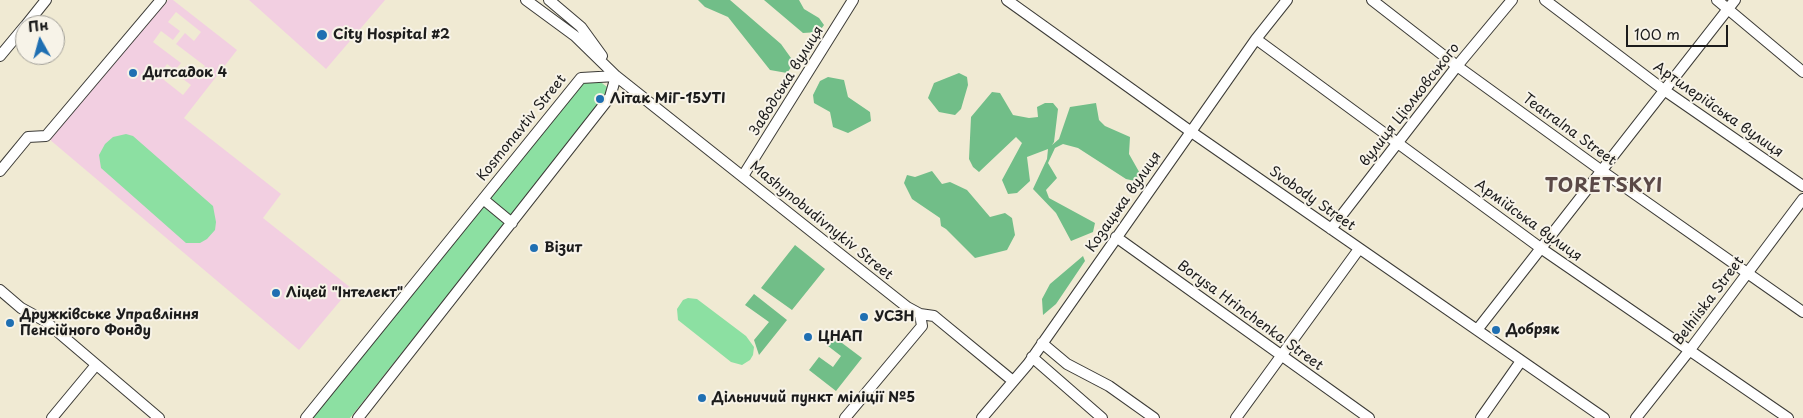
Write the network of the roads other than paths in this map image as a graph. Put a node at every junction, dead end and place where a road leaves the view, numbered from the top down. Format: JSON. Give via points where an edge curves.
{"nodes":[{"id":1,"x":46,"y":0,"type":"edge"},
{"id":2,"x":161,"y":0,"type":"edge"},
{"id":3,"x":526,"y":0,"type":"edge"},
{"id":4,"x":549,"y":0,"type":"edge"},
{"id":5,"x":853,"y":0,"type":"edge"},
{"id":6,"x":1007,"y":0,"type":"edge"},
{"id":7,"x":1287,"y":0,"type":"edge"},
{"id":8,"x":1372,"y":0,"type":"edge"},
{"id":9,"x":1512,"y":0,"type":"edge"},
{"id":10,"x":1545,"y":0,"type":"edge"},
{"id":11,"x":1717,"y":0,"type":"edge"},
{"id":12,"x":1732,"y":4,"type":"edge"},
{"id":13,"x":33,"y":15,"type":"edge"},
{"id":14,"x":15,"y":37,"type":"edge"},
{"id":15,"x":1256,"y":39,"type":"junction"},
{"id":16,"x":0,"y":56,"type":"edge"},
{"id":17,"x":1457,"y":66,"type":"junction"},
{"id":18,"x":1803,"y":72,"type":"edge"},
{"id":19,"x":616,"y":76,"type":"junction"},
{"id":20,"x":1664,"y":90,"type":"junction"},
{"id":21,"x":1190,"y":131,"type":"junction"},
{"id":22,"x":1397,"y":143,"type":"junction"},
{"id":23,"x":0,"y":171,"type":"edge"},
{"id":24,"x":1602,"y":171,"type":"junction"},
{"id":25,"x":743,"y":176,"type":"junction"},
{"id":26,"x":1803,"y":186,"type":"edge"},
{"id":27,"x":483,"y":199,"type":"junction"},
{"id":28,"x":1803,"y":199,"type":"edge"},
{"id":29,"x":512,"y":223,"type":"junction"},
{"id":30,"x":1331,"y":229,"type":"junction"},
{"id":31,"x":1116,"y":237,"type":"junction"},
{"id":32,"x":1359,"y":249,"type":"junction"},
{"id":33,"x":1542,"y":249,"type":"junction"},
{"id":34,"x":1747,"y":273,"type":"junction"},
{"id":35,"x":0,"y":290,"type":"edge"},
{"id":36,"x":1803,"y":312,"type":"edge"},
{"id":37,"x":920,"y":314,"type":"junction"},
{"id":38,"x":1477,"y":330,"type":"junction"},
{"id":39,"x":1042,"y":343,"type":"junction"},
{"id":40,"x":1689,"y":351,"type":"junction"},
{"id":41,"x":1282,"y":354,"type":"junction"},
{"id":42,"x":1032,"y":357,"type":"junction"},
{"id":43,"x":1521,"y":360,"type":"junction"},
{"id":44,"x":96,"y":364,"type":"junction"},
{"id":45,"x":1013,"y":381,"type":"junction"},
{"id":46,"x":52,"y":418,"type":"edge"},
{"id":47,"x":159,"y":418,"type":"edge"},
{"id":48,"x":306,"y":418,"type":"edge"},
{"id":49,"x":358,"y":418,"type":"edge"},
{"id":50,"x":845,"y":418,"type":"edge"},
{"id":51,"x":982,"y":418,"type":"edge"},
{"id":52,"x":1102,"y":418,"type":"edge"},
{"id":53,"x":1154,"y":418,"type":"edge"},
{"id":54,"x":1236,"y":418,"type":"edge"},
{"id":55,"x":1368,"y":418,"type":"edge"},
{"id":56,"x":1481,"y":418,"type":"edge"},
{"id":57,"x":1604,"y":418,"type":"edge"},
{"id":58,"x":1636,"y":418,"type":"edge"},
{"id":59,"x":1788,"y":418,"type":"edge"}],
"edges":[{"from":1,"to":13,"type":"street"},
{"from":2,"to":23,"type":"street","via":[[46,136],[28,137]]},
{"from":3,"to":19,"type":"street","name":"Mashynobudivnykiv Street","via":[[574,36]]},
{"from":4,"to":19,"type":"street","name":"Mashynobudivnykiv Street","via":[[581,26]]},
{"from":5,"to":25,"type":"street","name":"Заводська вулиця"},
{"from":6,"to":21,"type":"street","name":"Svobody Street"},
{"from":7,"to":15,"type":"street","name":"Козацька вулиця"},
{"from":8,"to":17,"type":"street","name":"Teatralna Street"},
{"from":9,"to":17,"type":"street","name":"вулиця Ціолковського"},
{"from":10,"to":20,"type":"street","name":"Артилерійська вулиця"},
{"from":11,"to":12,"type":"street"},
{"from":12,"to":18,"type":"street"},
{"from":12,"to":20,"type":"street"},
{"from":14,"to":16,"type":"street"},
{"from":15,"to":21,"type":"street","name":"Козацька вулиця"},
{"from":15,"to":22,"type":"street","name":"Армійська вулиця"},
{"from":17,"to":22,"type":"street","name":"вулиця Ціолковського"},
{"from":17,"to":24,"type":"street","name":"Teatralna Street"},
{"from":19,"to":25,"type":"street","name":"Mashynobudivnykiv Street"},
{"from":19,"to":27,"type":"street","name":"Kosmonavtiv Street","via":[[581,78]]},
{"from":19,"to":29,"type":"street","via":[[610,97]]},
{"from":20,"to":24,"type":"street"},
{"from":20,"to":26,"type":"street","name":"Артилерійська вулиця"},
{"from":21,"to":30,"type":"street","name":"Svobody Street"},
{"from":21,"to":31,"type":"street","name":"Козацька вулиця"},
{"from":22,"to":30,"type":"street","name":"вулиця Ціолковського"},
{"from":22,"to":33,"type":"street","name":"Армійська вулиця"},
{"from":24,"to":33,"type":"street"},
{"from":24,"to":34,"type":"street","name":"Teatralna Street"},
{"from":25,"to":37,"type":"street","name":"Mashynobudivnykiv Street","via":[[900,302]]},
{"from":27,"to":29,"type":"street"},
{"from":27,"to":48,"type":"street","name":"Kosmonavtiv Street"},
{"from":28,"to":34,"type":"street","name":"Belhiiska Street"},
{"from":29,"to":49,"type":"street"},
{"from":30,"to":32,"type":"street","name":"Svobody Street"},
{"from":31,"to":39,"type":"street","name":"Козацька вулиця"},
{"from":31,"to":41,"type":"street","name":"Borysa Hrinchenka Street"},
{"from":32,"to":38,"type":"street","name":"Svobody Street"},
{"from":32,"to":41,"type":"street"},
{"from":33,"to":38,"type":"street"},
{"from":33,"to":40,"type":"street","name":"Армійська вулиця"},
{"from":34,"to":36,"type":"street","name":"Teatralna Street"},
{"from":34,"to":40,"type":"street","name":"Belhiiska Street"},
{"from":35,"to":44,"type":"street"},
{"from":37,"to":45,"type":"street","name":"Mashynobudivnykiv Street","via":[[940,320]]},
{"from":37,"to":50,"type":"street","via":[[922,326]]},
{"from":38,"to":43,"type":"street","name":"Svobody Street"},
{"from":39,"to":42,"type":"street","name":"Козацька вулиця"},
{"from":39,"to":53,"type":"street","via":[[1068,364],[1109,386]]},
{"from":40,"to":58,"type":"street","name":"Belhiiska Street"},
{"from":40,"to":59,"type":"street","name":"Армійська вулиця"},
{"from":41,"to":54,"type":"street"},
{"from":41,"to":55,"type":"street","name":"Borysa Hrinchenka Street"},
{"from":42,"to":45,"type":"street","name":"Козацька вулиця"},
{"from":42,"to":52,"type":"street"},
{"from":43,"to":56,"type":"street"},
{"from":43,"to":57,"type":"street","name":"Svobody Street"},
{"from":44,"to":46,"type":"street"},
{"from":44,"to":47,"type":"street"},
{"from":45,"to":51,"type":"street","name":"Козацька вулиця"}]}
